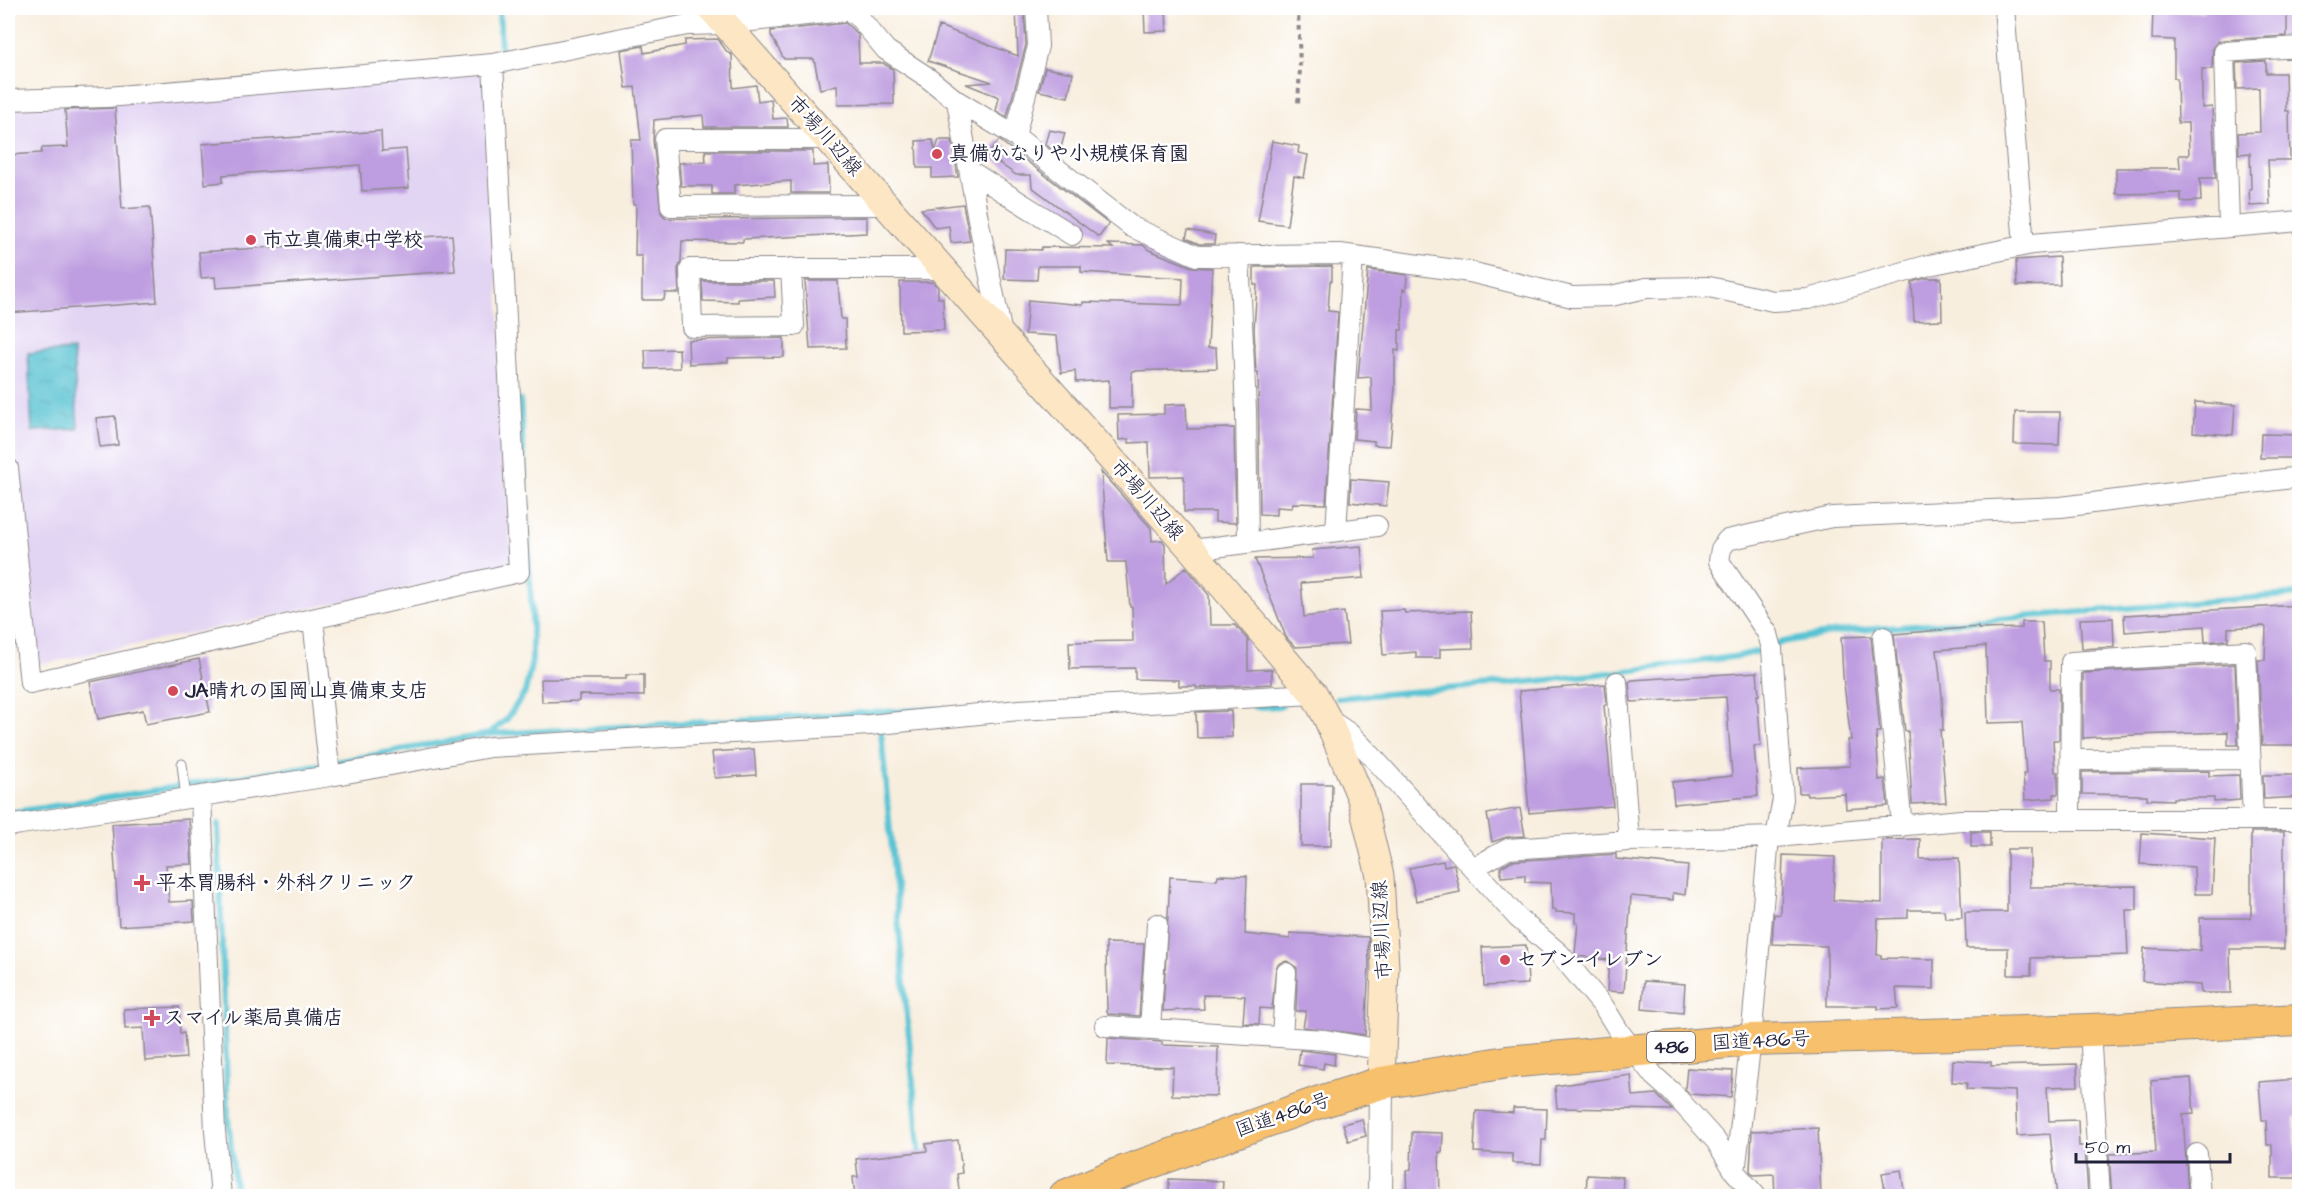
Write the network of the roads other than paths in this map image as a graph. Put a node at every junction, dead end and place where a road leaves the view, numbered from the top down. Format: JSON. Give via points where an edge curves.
{"nodes":[{"id":1,"x":1036,"y":8,"type":"edge"},
{"id":2,"x":2004,"y":8,"type":"edge"},
{"id":3,"x":851,"y":9,"type":"edge"},
{"id":4,"x":718,"y":16,"type":"edge"},
{"id":5,"x":2300,"y":47,"type":"edge"},
{"id":6,"x":492,"y":64,"type":"junction"},
{"id":7,"x":8,"y":100,"type":"edge"},
{"id":8,"x":957,"y":101,"type":"junction"},
{"id":9,"x":1015,"y":136,"type":"junction"},
{"id":10,"x":826,"y":138,"type":"junction"},
{"id":11,"x":970,"y":171,"type":"junction"},
{"id":12,"x":886,"y":205,"type":"junction"},
{"id":13,"x":2300,"y":221,"type":"edge"},
{"id":14,"x":2229,"y":226,"type":"junction"},
{"id":15,"x":1072,"y":235,"type":"dead end"},
{"id":16,"x":2024,"y":245,"type":"junction"},
{"id":17,"x":1239,"y":255,"type":"junction"},
{"id":18,"x":1353,"y":256,"type":"junction"},
{"id":19,"x":791,"y":268,"type":"junction"},
{"id":20,"x":942,"y":269,"type":"junction"},
{"id":21,"x":1002,"y":335,"type":"junction"},
{"id":22,"x":8,"y":468,"type":"edge"},
{"id":23,"x":2300,"y":477,"type":"edge"},
{"id":24,"x":1377,"y":526,"type":"dead end"},
{"id":25,"x":1336,"y":531,"type":"junction"},
{"id":26,"x":1248,"y":543,"type":"junction"},
{"id":27,"x":1192,"y":550,"type":"junction"},
{"id":28,"x":313,"y":620,"type":"junction"},
{"id":29,"x":1883,"y":637,"type":"dead end"},
{"id":30,"x":1617,"y":682,"type":"dead end"},
{"id":31,"x":1314,"y":694,"type":"junction"},
{"id":32,"x":1327,"y":718,"type":"junction"},
{"id":33,"x":2250,"y":759,"type":"junction"},
{"id":34,"x":2071,"y":760,"type":"junction"},
{"id":35,"x":182,"y":764,"type":"dead end"},
{"id":36,"x":328,"y":767,"type":"junction"},
{"id":37,"x":189,"y":792,"type":"junction"},
{"id":38,"x":2300,"y":819,"type":"edge"},
{"id":39,"x":2070,"y":820,"type":"junction"},
{"id":40,"x":2253,"y":820,"type":"junction"},
{"id":41,"x":8,"y":826,"type":"edge"},
{"id":42,"x":1902,"y":826,"type":"junction"},
{"id":43,"x":1773,"y":837,"type":"junction"},
{"id":44,"x":1629,"y":841,"type":"junction"},
{"id":45,"x":1473,"y":868,"type":"junction"},
{"id":46,"x":1157,"y":924,"type":"dead end"},
{"id":47,"x":1286,"y":973,"type":"dead end"},
{"id":48,"x":2300,"y":1020,"type":"edge"},
{"id":49,"x":1105,"y":1026,"type":"dead end"},
{"id":50,"x":1150,"y":1029,"type":"junction"},
{"id":51,"x":2090,"y":1030,"type":"junction"},
{"id":52,"x":1282,"y":1037,"type":"junction"},
{"id":53,"x":1751,"y":1040,"type":"junction"},
{"id":54,"x":1383,"y":1050,"type":"junction"},
{"id":55,"x":1634,"y":1050,"type":"junction"},
{"id":56,"x":1382,"y":1083,"type":"junction"},
{"id":57,"x":2197,"y":1154,"type":"dead end"},
{"id":58,"x":1735,"y":1172,"type":"junction"},
{"id":59,"x":221,"y":1197,"type":"edge"},
{"id":60,"x":1065,"y":1197,"type":"edge"},
{"id":61,"x":1380,"y":1197,"type":"edge"},
{"id":62,"x":1756,"y":1197,"type":"edge"},
{"id":63,"x":2100,"y":1197,"type":"edge"},
{"id":64,"x":2200,"y":1197,"type":"edge"}],
"edges":[{"from":1,"to":9,"type":"street","via":[[1038,46]]},
{"from":2,"to":16,"type":"street"},
{"from":3,"to":4,"type":"street"},
{"from":3,"to":8,"type":"street","via":[[886,50]]},
{"from":4,"to":6,"type":"street"},
{"from":4,"to":10,"type":"main road","name":"市場川辺線"},
{"from":5,"to":14,"type":"street","via":[[2224,52]]},
{"from":6,"to":7,"type":"street","via":[[107,97]]},
{"from":6,"to":28,"type":"street","via":[[519,572]]},
{"from":8,"to":9,"type":"street"},
{"from":8,"to":11,"type":"street"},
{"from":9,"to":17,"type":"street","via":[[1132,227],[1197,256]]},
{"from":10,"to":12,"type":"main road","name":"市場川辺線"},
{"from":10,"to":12,"type":"street","via":[[665,139],[671,206]]},
{"from":11,"to":15,"type":"street"},
{"from":11,"to":21,"type":"street"},
{"from":12,"to":20,"type":"main road","name":"市場川辺線"},
{"from":13,"to":14,"type":"street"},
{"from":14,"to":16,"type":"street"},
{"from":16,"to":18,"type":"street","via":[[1929,265],[1808,300],[1773,301],[1709,286],[1646,288],[1611,296],[1572,297],[1470,272]]},
{"from":17,"to":18,"type":"street"},
{"from":17,"to":26,"type":"street"},
{"from":18,"to":25,"type":"street"},
{"from":19,"to":19,"type":"street","via":[[794,326],[692,327],[690,269]]},
{"from":19,"to":20,"type":"street"},
{"from":20,"to":21,"type":"main road","name":"市場川辺線"},
{"from":21,"to":27,"type":"main road","name":"市場川辺線"},
{"from":22,"to":28,"type":"street","via":[[30,683]]},
{"from":23,"to":43,"type":"street","via":[[2061,507],[1832,517],[1727,540],[1719,561],[1768,634],[1771,646],[1783,799]]},
{"from":24,"to":25,"type":"street"},
{"from":25,"to":26,"type":"street"},
{"from":26,"to":27,"type":"street"},
{"from":27,"to":31,"type":"main road","name":"市場川辺線"},
{"from":28,"to":36,"type":"street"},
{"from":29,"to":42,"type":"street"},
{"from":30,"to":44,"type":"street"},
{"from":31,"to":32,"type":"main road","name":"市場川辺線"},
{"from":31,"to":36,"type":"street","via":[[490,747]]},
{"from":32,"to":45,"type":"street","via":[[1370,754]]},
{"from":32,"to":54,"type":"main road","name":"市場川辺線","via":[[1361,798],[1380,876],[1385,967]]},
{"from":33,"to":34,"type":"street"},
{"from":33,"to":34,"type":"street","via":[[2246,651],[2071,662]]},
{"from":33,"to":40,"type":"street"},
{"from":34,"to":39,"type":"street"},
{"from":35,"to":37,"type":"lane"},
{"from":36,"to":37,"type":"street"},
{"from":37,"to":41,"type":"street"},
{"from":37,"to":59,"type":"street"},
{"from":38,"to":40,"type":"street"},
{"from":39,"to":40,"type":"street"},
{"from":39,"to":42,"type":"street","via":[[1961,820]]},
{"from":42,"to":43,"type":"street"},
{"from":43,"to":44,"type":"street"},
{"from":43,"to":53,"type":"street"},
{"from":44,"to":45,"type":"street","via":[[1508,849]]},
{"from":45,"to":55,"type":"street","via":[[1518,918],[1559,953]]},
{"from":46,"to":50,"type":"street"},
{"from":47,"to":52,"type":"street"},
{"from":48,"to":51,"type":"highway","name":"国道486号","number":"486"},
{"from":49,"to":50,"type":"street"},
{"from":50,"to":52,"type":"street"},
{"from":51,"to":53,"type":"highway","name":"国道486号","number":"486"},
{"from":51,"to":63,"type":"street"},
{"from":52,"to":54,"type":"street"},
{"from":53,"to":55,"type":"highway","name":"国道486号","number":"486"},
{"from":53,"to":58,"type":"street"},
{"from":54,"to":56,"type":"main road","name":"市場川辺線"},
{"from":55,"to":56,"type":"highway","name":"国道486号","number":"486","via":[[1507,1062]]},
{"from":55,"to":58,"type":"street","via":[[1716,1141]]},
{"from":56,"to":60,"type":"highway","name":"国道486号","number":"486","via":[[1115,1175]]},
{"from":56,"to":61,"type":"street"},
{"from":57,"to":64,"type":"street"},
{"from":58,"to":62,"type":"street"}]}
